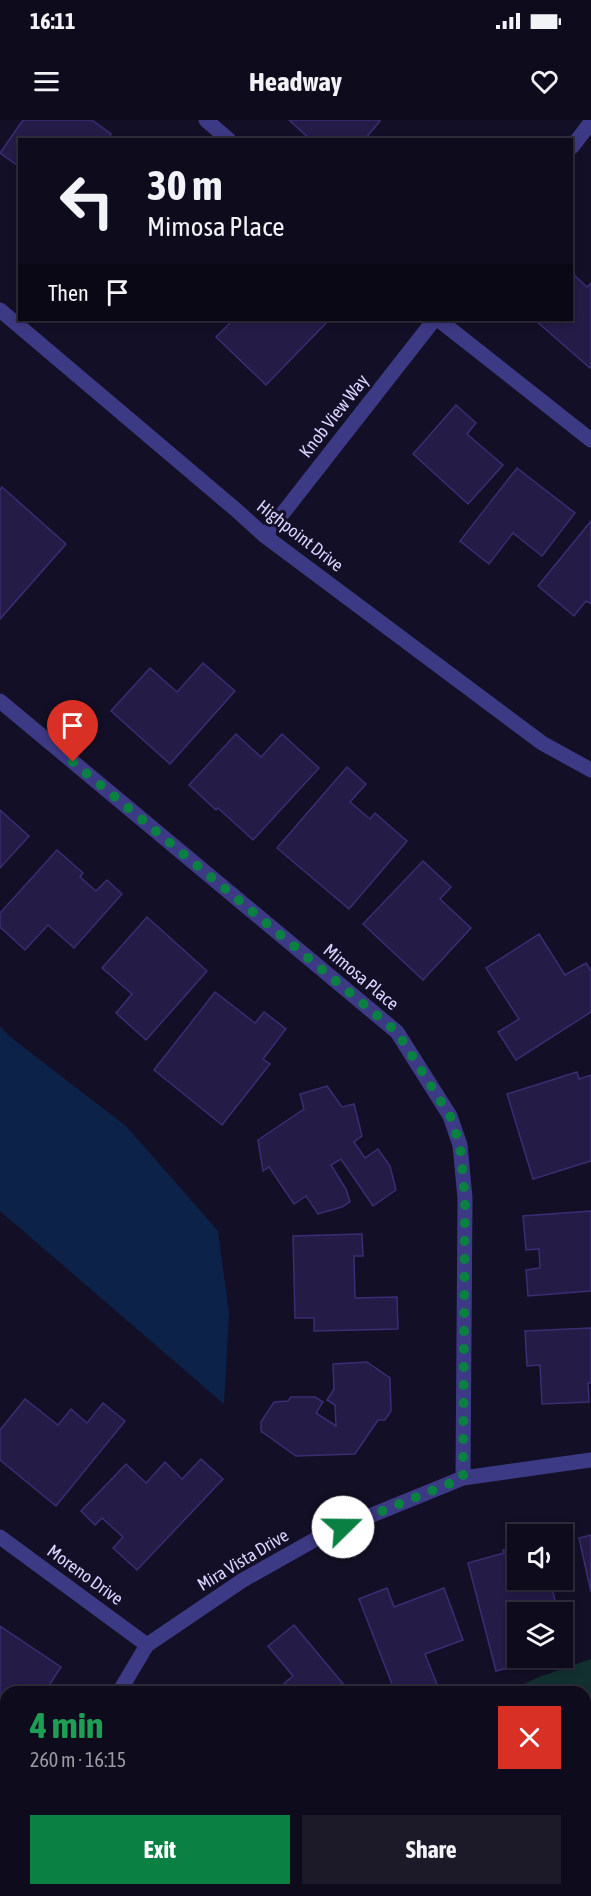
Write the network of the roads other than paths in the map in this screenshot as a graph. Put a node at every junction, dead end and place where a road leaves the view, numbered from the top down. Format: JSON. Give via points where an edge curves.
{"nodes":[{"id":1,"x":206,"y":120,"type":"edge"},
{"id":2,"x":591,"y":122,"type":"edge"},
{"id":3,"x":227,"y":138,"type":"edge"},
{"id":4,"x":573,"y":146,"type":"edge"},
{"id":5,"x":0,"y":310,"type":"edge"},
{"id":6,"x":433,"y":321,"type":"edge"},
{"id":7,"x":440,"y":321,"type":"edge"},
{"id":8,"x":591,"y":440,"type":"edge"},
{"id":9,"x":265,"y":536,"type":"junction"},
{"id":10,"x":0,"y":701,"type":"edge"},
{"id":11,"x":591,"y":770,"type":"edge"},
{"id":12,"x":591,"y":1460,"type":"edge"},
{"id":13,"x":463,"y":1478,"type":"junction"},
{"id":14,"x":0,"y":1537,"type":"edge"},
{"id":15,"x":147,"y":1644,"type":"junction"},
{"id":16,"x":122,"y":1686,"type":"edge"}],
"edges":[{"from":1,"to":3,"type":"street"},
{"from":2,"to":4,"type":"street"},
{"from":5,"to":9,"type":"street","name":"Highpoint Drive"},
{"from":6,"to":9,"type":"street","name":"Knob View Way"},
{"from":7,"to":8,"type":"street"},
{"from":9,"to":11,"type":"street","name":"Highpoint Drive","via":[[542,743]]},
{"from":10,"to":13,"type":"street","name":"Mimosa Place","via":[[397,1032],[450,1116],[460,1145],[465,1198]]},
{"from":12,"to":13,"type":"street","name":"Mira Vista Drive"},
{"from":13,"to":15,"type":"street","name":"Mira Vista Drive","via":[[323,1535],[243,1580]]},
{"from":14,"to":15,"type":"street","name":"Moreno Drive"},
{"from":15,"to":16,"type":"street","name":"Mira Vista Drive"}]}
